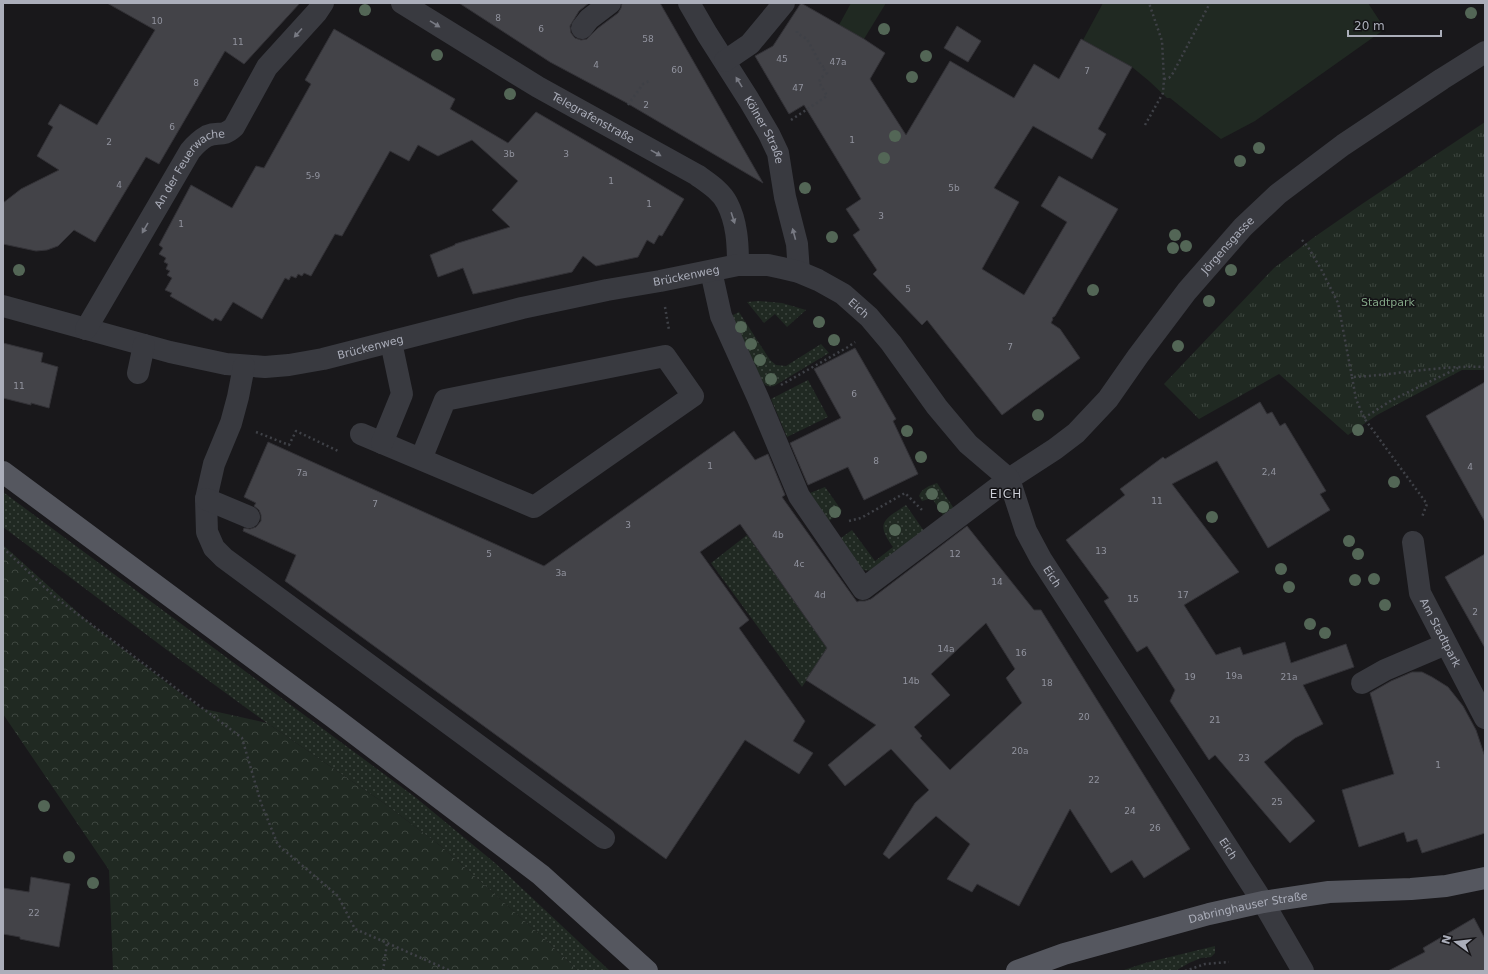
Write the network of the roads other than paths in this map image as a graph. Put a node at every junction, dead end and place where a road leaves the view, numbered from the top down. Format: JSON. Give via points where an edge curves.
{"nodes":[{"id":1,"x":323,"y":3,"type":"edge"},
{"id":2,"x":402,"y":3,"type":"edge"},
{"id":3,"x":610,"y":3,"type":"edge"},
{"id":4,"x":689,"y":3,"type":"edge"},
{"id":5,"x":784,"y":3,"type":"edge"},
{"id":6,"x":582,"y":28,"type":"dead end"},
{"id":7,"x":1485,"y":52,"type":"edge"},
{"id":8,"x":725,"y":61,"type":"junction"},
{"id":9,"x":738,"y":265,"type":"junction"},
{"id":10,"x":711,"y":271,"type":"junction"},
{"id":11,"x":799,"y":272,"type":"junction"},
{"id":12,"x":3,"y":306,"type":"edge"},
{"id":13,"x":86,"y":329,"type":"junction"},
{"id":14,"x":392,"y":342,"type":"junction"},
{"id":15,"x":144,"y":345,"type":"junction"},
{"id":16,"x":244,"y":366,"type":"junction"},
{"id":17,"x":138,"y":373,"type":"dead end"},
{"id":18,"x":361,"y":434,"type":"dead end"},
{"id":19,"x":382,"y":443,"type":"junction"},
{"id":20,"x":421,"y":459,"type":"junction"},
{"id":21,"x":3,"y":472,"type":"edge"},
{"id":22,"x":1008,"y":479,"type":"junction"},
{"id":23,"x":206,"y":499,"type":"junction"},
{"id":24,"x":249,"y":517,"type":"dead end"},
{"id":25,"x":1413,"y":542,"type":"road end"},
{"id":26,"x":1446,"y":644,"type":"junction"},
{"id":27,"x":1362,"y":683,"type":"dead end"},
{"id":28,"x":1485,"y":718,"type":"edge"},
{"id":29,"x":604,"y":838,"type":"dead end"},
{"id":30,"x":1485,"y":878,"type":"edge"},
{"id":31,"x":1263,"y":902,"type":"junction"},
{"id":32,"x":647,"y":971,"type":"edge"},
{"id":33,"x":1017,"y":971,"type":"edge"},
{"id":34,"x":1303,"y":971,"type":"edge"}],
"edges":[{"from":1,"to":13,"type":"street","name":"An der Feuerwache","one_way":true,"via":[[267,67],[234,127],[227,133],[208,136],[190,151]]},
{"from":2,"to":9,"type":"street","name":"Telegrafenstraße","one_way":true,"via":[[538,87],[697,175],[720,193],[727,202],[734,220]]},
{"from":3,"to":6,"type":"street","via":[[589,19]]},
{"from":4,"to":8,"type":"street","name":"Kölner Straße"},
{"from":5,"to":8,"type":"street","via":[[750,44]]},
{"from":7,"to":22,"type":"street","name":"Jörgensgasse","via":[[1343,144],[1278,194],[1243,227],[1187,292],[1108,399],[1076,433]]},
{"from":11,"to":8,"type":"street","name":"Kölner Straße","one_way":true,"via":[[797,244],[785,197],[778,153]]},
{"from":9,"to":10,"type":"street","name":"Brückenweg"},
{"from":9,"to":11,"type":"street","name":"Eich","via":[[768,265]]},
{"from":10,"to":14,"type":"street","name":"Brückenweg","via":[[522,308]]},
{"from":10,"to":22,"type":"street","name":"Jörgensgasse","via":[[721,316],[799,496],[863,589]]},
{"from":11,"to":22,"type":"street","name":"Eich","via":[[843,294],[860,308],[876,324],[968,444]]},
{"from":12,"to":13,"type":"street","name":"Brückenweg"},
{"from":13,"to":15,"type":"street","name":"Brückenweg"},
{"from":14,"to":16,"type":"street","name":"Brückenweg","via":[[289,365]]},
{"from":14,"to":19,"type":"street","via":[[402,394]]},
{"from":15,"to":16,"type":"street","name":"Brückenweg"},
{"from":15,"to":17,"type":"street"},
{"from":16,"to":23,"type":"street","via":[[233,416],[214,464]]},
{"from":18,"to":19,"type":"street"},
{"from":19,"to":20,"type":"street"},
{"from":20,"to":20,"type":"street","via":[[534,507],[693,396],[665,356],[445,400]]},
{"from":21,"to":32,"type":"main road","via":[[541,875]]},
{"from":22,"to":31,"type":"street","name":"Eich","via":[[1026,531],[1041,559]]},
{"from":23,"to":24,"type":"street"},
{"from":23,"to":29,"type":"street","via":[[207,532],[214,548],[224,558]]},
{"from":25,"to":26,"type":"street","name":"Am Stadtpark","via":[[1420,593]]},
{"from":26,"to":27,"type":"street","via":[[1385,670]]},
{"from":26,"to":28,"type":"street","name":"Am Stadtpark"},
{"from":30,"to":31,"type":"main road","name":"Dabringhauser Straße","via":[[1446,886],[1329,892]]},
{"from":31,"to":33,"type":"main road","name":"Dabringhauser Straße","via":[[1209,914],[1064,954]]},
{"from":31,"to":34,"type":"street","name":"Eich"}]}
